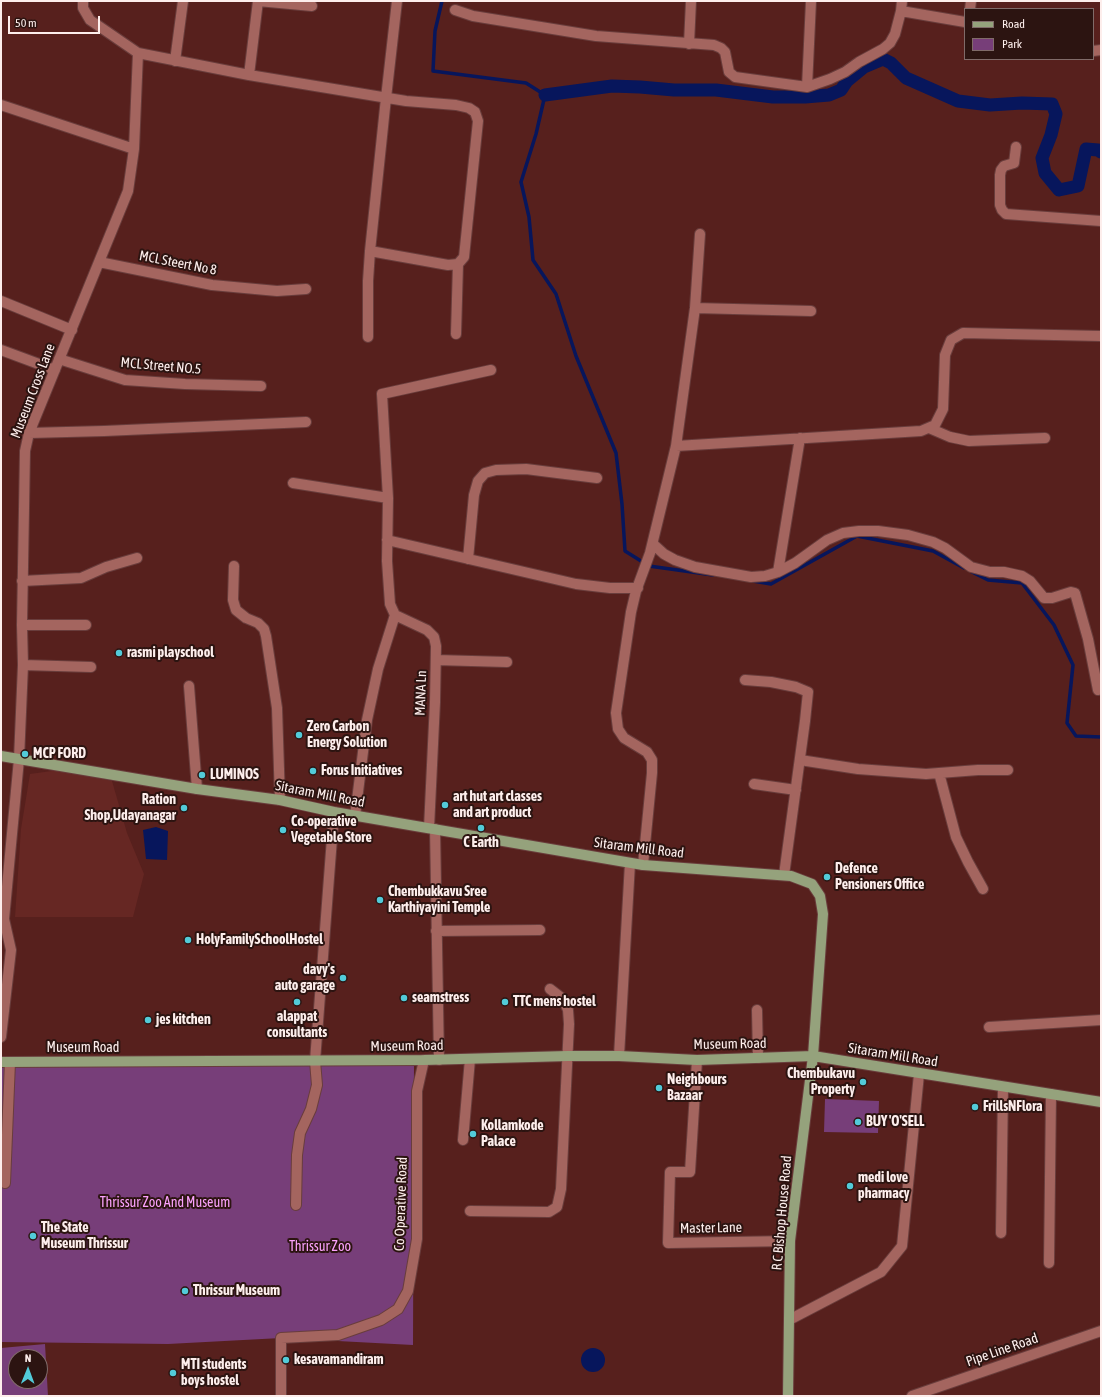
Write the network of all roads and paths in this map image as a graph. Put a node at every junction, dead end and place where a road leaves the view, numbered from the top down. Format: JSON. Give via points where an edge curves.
{"nodes":[{"id":1,"x":83,"y":1,"type":"edge"},
{"id":2,"x":183,"y":1,"type":"edge"},
{"id":3,"x":258,"y":1,"type":"edge"},
{"id":4,"x":397,"y":1,"type":"edge"},
{"id":5,"x":691,"y":1,"type":"edge"},
{"id":6,"x":811,"y":1,"type":"edge"},
{"id":7,"x":312,"y":6,"type":"dead end"},
{"id":8,"x":902,"y":6,"type":"edge"},
{"id":9,"x":456,"y":10,"type":"dead end"},
{"id":10,"x":964,"y":22,"type":"edge"},
{"id":11,"x":689,"y":44,"type":"junction"},
{"id":12,"x":138,"y":53,"type":"junction"},
{"id":13,"x":175,"y":61,"type":"junction"},
{"id":14,"x":249,"y":75,"type":"junction"},
{"id":15,"x":807,"y":87,"type":"junction"},
{"id":16,"x":386,"y":98,"type":"junction"},
{"id":17,"x":1,"y":104,"type":"edge"},
{"id":18,"x":1016,"y":147,"type":"dead end"},
{"id":19,"x":134,"y":149,"type":"junction"},
{"id":20,"x":1101,"y":221,"type":"edge"},
{"id":21,"x":700,"y":234,"type":"dead end"},
{"id":22,"x":370,"y":251,"type":"junction"},
{"id":23,"x":100,"y":262,"type":"junction"},
{"id":24,"x":458,"y":264,"type":"junction"},
{"id":25,"x":306,"y":289,"type":"dead end"},
{"id":26,"x":1,"y":301,"type":"edge"},
{"id":27,"x":695,"y":308,"type":"junction"},
{"id":28,"x":811,"y":311,"type":"dead end"},
{"id":29,"x":72,"y":330,"type":"junction"},
{"id":30,"x":456,"y":334,"type":"dead end"},
{"id":31,"x":368,"y":336,"type":"dead end"},
{"id":32,"x":1101,"y":336,"type":"edge"},
{"id":33,"x":1,"y":350,"type":"edge"},
{"id":34,"x":59,"y":359,"type":"junction"},
{"id":35,"x":55,"y":370,"type":"junction"},
{"id":36,"x":490,"y":370,"type":"dead end"},
{"id":37,"x":261,"y":386,"type":"dead end"},
{"id":38,"x":306,"y":422,"type":"dead end"},
{"id":39,"x":929,"y":428,"type":"junction"},
{"id":40,"x":29,"y":433,"type":"junction"},
{"id":41,"x":800,"y":438,"type":"junction"},
{"id":42,"x":1045,"y":438,"type":"dead end"},
{"id":43,"x":676,"y":446,"type":"junction"},
{"id":44,"x":597,"y":478,"type":"dead end"},
{"id":45,"x":293,"y":483,"type":"dead end"},
{"id":46,"x":388,"y":498,"type":"junction"},
{"id":47,"x":388,"y":540,"type":"junction"},
{"id":48,"x":651,"y":548,"type":"junction"},
{"id":49,"x":137,"y":558,"type":"dead end"},
{"id":50,"x":468,"y":559,"type":"junction"},
{"id":51,"x":234,"y":566,"type":"dead end"},
{"id":52,"x":778,"y":572,"type":"junction"},
{"id":53,"x":22,"y":581,"type":"junction"},
{"id":54,"x":638,"y":588,"type":"junction"},
{"id":55,"x":395,"y":615,"type":"junction"},
{"id":56,"x":86,"y":624,"type":"dead end"},
{"id":57,"x":22,"y":625,"type":"junction"},
{"id":58,"x":436,"y":660,"type":"junction"},
{"id":59,"x":507,"y":662,"type":"dead end"},
{"id":60,"x":23,"y":665,"type":"junction"},
{"id":61,"x":91,"y":667,"type":"dead end"},
{"id":62,"x":745,"y":680,"type":"dead end"},
{"id":63,"x":189,"y":686,"type":"dead end"},
{"id":64,"x":1098,"y":690,"type":"dead end"},
{"id":65,"x":1,"y":756,"type":"edge"},
{"id":66,"x":19,"y":758,"type":"junction"},
{"id":67,"x":800,"y":760,"type":"junction"},
{"id":68,"x":1008,"y":770,"type":"dead end"},
{"id":69,"x":939,"y":773,"type":"junction"},
{"id":70,"x":754,"y":784,"type":"dead end"},
{"id":71,"x":197,"y":789,"type":"junction"},
{"id":72,"x":796,"y":790,"type":"junction"},
{"id":73,"x":280,"y":800,"type":"junction"},
{"id":74,"x":334,"y":812,"type":"junction"},
{"id":75,"x":355,"y":816,"type":"junction"},
{"id":76,"x":432,"y":829,"type":"junction"},
{"id":77,"x":630,"y":863,"type":"junction"},
{"id":78,"x":643,"y":865,"type":"junction"},
{"id":79,"x":784,"y":876,"type":"junction"},
{"id":80,"x":983,"y":889,"type":"dead end"},
{"id":81,"x":540,"y":930,"type":"dead end"},
{"id":82,"x":436,"y":931,"type":"junction"},
{"id":83,"x":550,"y":989,"type":"dead end"},
{"id":84,"x":757,"y":1010,"type":"dead end"},
{"id":85,"x":1101,"y":1020,"type":"edge"},
{"id":86,"x":989,"y":1027,"type":"dead end"},
{"id":87,"x":1,"y":1037,"type":"edge"},
{"id":88,"x":568,"y":1056,"type":"junction"},
{"id":89,"x":619,"y":1056,"type":"junction"},
{"id":90,"x":812,"y":1056,"type":"junction"},
{"id":91,"x":758,"y":1058,"type":"junction"},
{"id":92,"x":470,"y":1059,"type":"junction"},
{"id":93,"x":424,"y":1060,"type":"junction"},
{"id":94,"x":439,"y":1060,"type":"junction"},
{"id":95,"x":697,"y":1060,"type":"junction"},
{"id":96,"x":315,"y":1061,"type":"junction"},
{"id":97,"x":6,"y":1062,"type":"edge"},
{"id":98,"x":918,"y":1074,"type":"junction"},
{"id":99,"x":1002,"y":1087,"type":"junction"},
{"id":100,"x":1051,"y":1094,"type":"junction"},
{"id":101,"x":1101,"y":1102,"type":"edge"},
{"id":102,"x":463,"y":1140,"type":"dead end"},
{"id":103,"x":5,"y":1183,"type":"dead end"},
{"id":104,"x":296,"y":1205,"type":"dead end"},
{"id":105,"x":470,"y":1210,"type":"dead end"},
{"id":106,"x":1001,"y":1233,"type":"dead end"},
{"id":107,"x":790,"y":1241,"type":"junction"},
{"id":108,"x":1049,"y":1263,"type":"dead end"},
{"id":109,"x":789,"y":1320,"type":"junction"},
{"id":110,"x":1101,"y":1331,"type":"edge"},
{"id":111,"x":936,"y":1392,"type":"edge"},
{"id":112,"x":281,"y":1396,"type":"edge"},
{"id":113,"x":788,"y":1396,"type":"edge"},
{"id":114,"x":912,"y":1396,"type":"edge"}],
"edges":[{"from":1,"to":12,"type":"street","via":[[83,8],[90,20]]},
{"from":2,"to":13,"type":"street"},
{"from":3,"to":7,"type":"street"},
{"from":3,"to":14,"type":"street"},
{"from":4,"to":16,"type":"street"},
{"from":5,"to":11,"type":"street"},
{"from":6,"to":15,"type":"street"},
{"from":8,"to":10,"type":"street"},
{"from":8,"to":15,"type":"street","via":[[895,34],[883,49],[845,72]]},
{"from":9,"to":11,"type":"street","via":[[473,16],[596,36]]},
{"from":11,"to":15,"type":"street","via":[[714,45],[721,48],[725,52],[729,72],[735,77]]},
{"from":12,"to":13,"type":"street"},
{"from":12,"to":19,"type":"street","name":"Museum Cross Lane"},
{"from":13,"to":14,"type":"street"},
{"from":14,"to":16,"type":"street"},
{"from":16,"to":22,"type":"street"},
{"from":16,"to":24,"type":"street","via":[[456,105],[475,112],[478,121],[464,257]]},
{"from":17,"to":19,"type":"street"},
{"from":18,"to":20,"type":"street","via":[[1014,163],[1004,166],[1000,175],[1000,206],[1006,214]]},
{"from":19,"to":23,"type":"street","name":"Museum Cross Lane","via":[[128,191]]},
{"from":21,"to":27,"type":"street"},
{"from":22,"to":24,"type":"street","via":[[448,265]]},
{"from":22,"to":31,"type":"street"},
{"from":23,"to":25,"type":"street","name":"MCL Steert No 8","via":[[212,284],[278,291]]},
{"from":23,"to":29,"type":"street","name":"Museum Cross Lane"},
{"from":24,"to":30,"type":"street"},
{"from":26,"to":29,"type":"street"},
{"from":27,"to":28,"type":"street"},
{"from":27,"to":43,"type":"street"},
{"from":29,"to":34,"type":"street","name":"Museum Cross Lane"},
{"from":32,"to":39,"type":"street","via":[[963,333],[951,340],[945,355],[943,409],[936,425]]},
{"from":33,"to":35,"type":"street"},
{"from":34,"to":35,"type":"street","name":"Museum Cross Lane"},
{"from":34,"to":37,"type":"street","name":"MCL Street NO.5","via":[[125,380]]},
{"from":35,"to":40,"type":"street","name":"Museum Cross Lane"},
{"from":36,"to":46,"type":"street","via":[[382,394]]},
{"from":38,"to":40,"type":"street"},
{"from":39,"to":41,"type":"street","via":[[921,431]]},
{"from":39,"to":42,"type":"street","via":[[950,437],[969,441]]},
{"from":40,"to":53,"type":"street","name":"Museum Cross Lane","via":[[25,451]]},
{"from":41,"to":43,"type":"street"},
{"from":41,"to":52,"type":"street"},
{"from":43,"to":48,"type":"street"},
{"from":44,"to":50,"type":"street","via":[[526,469],[484,473],[478,481],[474,495]]},
{"from":45,"to":46,"type":"street"},
{"from":46,"to":47,"type":"street"},
{"from":47,"to":50,"type":"street"},
{"from":47,"to":55,"type":"street","via":[[388,584],[390,604]]},
{"from":48,"to":52,"type":"street","via":[[695,567],[752,577]]},
{"from":48,"to":54,"type":"street"},
{"from":49,"to":53,"type":"street","via":[[80,578]]},
{"from":50,"to":54,"type":"street","via":[[576,584]]},
{"from":51,"to":73,"type":"street","via":[[233,600],[236,610],[258,623],[266,636],[277,708]]},
{"from":52,"to":64,"type":"street","via":[[842,533],[878,531],[933,542],[980,570],[1022,576],[1030,581],[1044,598],[1073,592],[1079,603]]},
{"from":53,"to":57,"type":"street","name":"Museum Cross Lane"},
{"from":54,"to":78,"type":"street","via":[[631,612],[616,713],[618,730],[624,738],[647,752],[652,760]]},
{"from":55,"to":58,"type":"street","name":"MANA Ln","via":[[427,630],[434,638]]},
{"from":55,"to":75,"type":"street","via":[[378,669],[369,712]]},
{"from":56,"to":57,"type":"street"},
{"from":57,"to":60,"type":"street","name":"Museum Cross Lane"},
{"from":58,"to":59,"type":"street"},
{"from":58,"to":76,"type":"street","name":"MANA Ln"},
{"from":60,"to":61,"type":"street"},
{"from":60,"to":66,"type":"street","name":"Museum Cross Lane"},
{"from":62,"to":67,"type":"street","via":[[771,682],[808,692]]},
{"from":63,"to":71,"type":"street"},
{"from":65,"to":66,"type":"main road","name":"Sitaram Mill Road"},
{"from":66,"to":71,"type":"main road","name":"Sitaram Mill Road"},
{"from":66,"to":87,"type":"street","name":"Museum Cross Lane","via":[[4,919],[11,950]]},
{"from":67,"to":69,"type":"street","via":[[858,768]]},
{"from":67,"to":72,"type":"street"},
{"from":68,"to":69,"type":"street"},
{"from":69,"to":80,"type":"street","via":[[956,837]]},
{"from":70,"to":72,"type":"street"},
{"from":71,"to":73,"type":"main road","name":"Sitaram Mill Road"},
{"from":72,"to":79,"type":"street"},
{"from":73,"to":74,"type":"main road","name":"Sitaram Mill Road"},
{"from":74,"to":75,"type":"main road","name":"Sitaram Mill Road"},
{"from":74,"to":96,"type":"street"},
{"from":75,"to":76,"type":"main road","name":"Sitaram Mill Road"},
{"from":76,"to":77,"type":"main road","name":"Sitaram Mill Road"},
{"from":76,"to":82,"type":"street","name":"MANA Ln"},
{"from":77,"to":78,"type":"main road","name":"Sitaram Mill Road"},
{"from":77,"to":89,"type":"street"},
{"from":78,"to":79,"type":"main road","name":"Sitaram Mill Road"},
{"from":79,"to":90,"type":"main road","name":"Sitaram Mill Road","via":[[812,884],[820,896],[823,914]]},
{"from":81,"to":82,"type":"street"},
{"from":82,"to":94,"type":"street","name":"MANA Ln"},
{"from":83,"to":88,"type":"street","via":[[563,999],[568,1010]]},
{"from":84,"to":91,"type":"street"},
{"from":85,"to":86,"type":"street"},
{"from":88,"to":89,"type":"main road","name":"Museum Road"},
{"from":88,"to":92,"type":"main road","name":"Museum Road"},
{"from":88,"to":105,"type":"street","via":[[562,1189],[557,1207],[549,1212]]},
{"from":89,"to":95,"type":"main road","name":"Museum Road"},
{"from":90,"to":91,"type":"main road","name":"Museum Road"},
{"from":90,"to":98,"type":"main road","name":"Sitaram Mill Road"},
{"from":90,"to":107,"type":"main road","name":"R C Bishop House Road"},
{"from":91,"to":95,"type":"main road","name":"Museum Road"},
{"from":92,"to":94,"type":"main road","name":"Museum Road"},
{"from":92,"to":102,"type":"street"},
{"from":93,"to":94,"type":"main road","name":"Museum Road"},
{"from":93,"to":96,"type":"main road","name":"Museum Road"},
{"from":93,"to":112,"type":"street","name":"Co Operative Road","via":[[417,1091],[417,1239],[408,1290],[398,1309],[381,1320],[338,1335],[281,1338]]},
{"from":95,"to":107,"type":"street","name":"Master Lane","via":[[690,1172],[670,1172],[668,1243]]},
{"from":96,"to":97,"type":"main road","name":"Museum Road"},
{"from":96,"to":104,"type":"street","via":[[317,1085],[311,1109],[300,1133],[297,1155]]},
{"from":97,"to":103,"type":"street"},
{"from":98,"to":99,"type":"main road","name":"Sitaram Mill Road"},
{"from":98,"to":109,"type":"street","via":[[902,1246],[881,1272]]},
{"from":99,"to":100,"type":"main road","name":"Sitaram Mill Road"},
{"from":99,"to":106,"type":"street"},
{"from":100,"to":101,"type":"main road","name":"Sitaram Mill Road"},
{"from":100,"to":108,"type":"street"},
{"from":107,"to":109,"type":"main road","name":"R C Bishop House Road"},
{"from":109,"to":113,"type":"main road","name":"R C Bishop House Road"},
{"from":110,"to":111,"type":"street","name":"Pipe Line Road"},
{"from":111,"to":114,"type":"street","name":"Pipe Line Road"}]}
